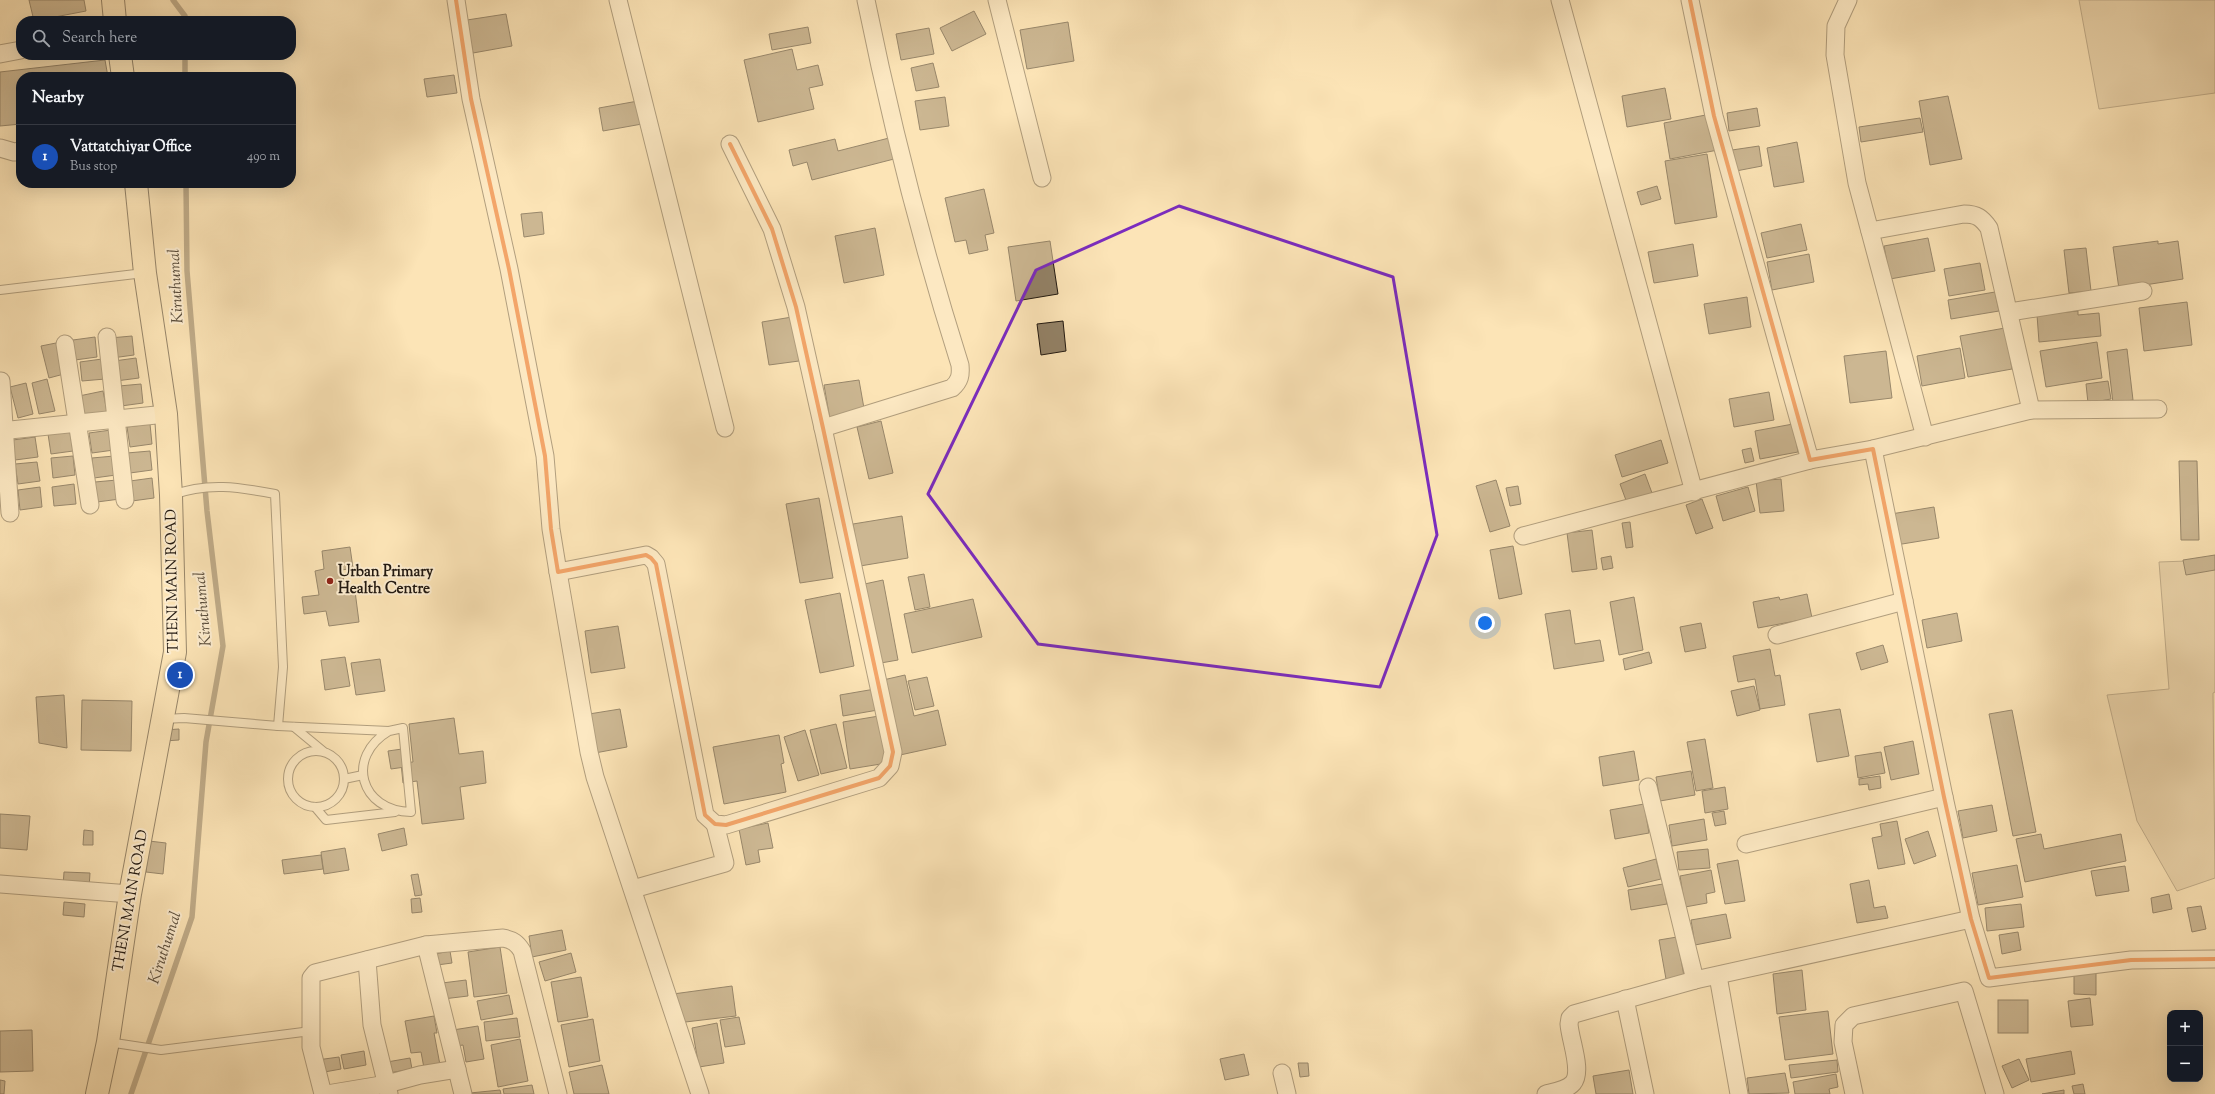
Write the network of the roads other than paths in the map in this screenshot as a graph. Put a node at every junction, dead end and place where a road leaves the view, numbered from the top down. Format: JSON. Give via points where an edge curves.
{"nodes":[{"id":1,"x":112,"y":0,"type":"edge"},
{"id":2,"x":456,"y":0,"type":"edge"},
{"id":3,"x":618,"y":0,"type":"edge"},
{"id":4,"x":866,"y":0,"type":"edge"},
{"id":5,"x":997,"y":0,"type":"edge"},
{"id":6,"x":1560,"y":0,"type":"edge"},
{"id":7,"x":1690,"y":0,"type":"edge"},
{"id":8,"x":1848,"y":0,"type":"edge"},
{"id":9,"x":114,"y":16,"type":"edge"},
{"id":10,"x":16,"y":51,"type":"edge"},
{"id":11,"x":0,"y":54,"type":"edge"},
{"id":12,"x":121,"y":60,"type":"edge"},
{"id":13,"x":122,"y":72,"type":"edge"},
{"id":14,"x":730,"y":144,"type":"dead end"},
{"id":15,"x":0,"y":148,"type":"edge"},
{"id":16,"x":16,"y":152,"type":"edge"},
{"id":17,"x":1042,"y":178,"type":"dead end"},
{"id":18,"x":136,"y":188,"type":"edge"},
{"id":19,"x":1870,"y":231,"type":"junction"},
{"id":20,"x":145,"y":273,"type":"junction"},
{"id":21,"x":0,"y":290,"type":"edge"},
{"id":22,"x":2142,"y":291,"type":"dead end"},
{"id":23,"x":2010,"y":312,"type":"junction"},
{"id":24,"x":107,"y":337,"type":"dead end"},
{"id":25,"x":65,"y":344,"type":"dead end"},
{"id":26,"x":1,"y":381,"type":"edge"},
{"id":27,"x":2158,"y":409,"type":"dead end"},
{"id":28,"x":2031,"y":410,"type":"junction"},
{"id":29,"x":166,"y":414,"type":"junction"},
{"id":30,"x":116,"y":419,"type":"junction"},
{"id":31,"x":77,"y":423,"type":"junction"},
{"id":32,"x":725,"y":428,"type":"dead end"},
{"id":33,"x":823,"y":428,"type":"junction"},
{"id":34,"x":2,"y":431,"type":"edge"},
{"id":35,"x":1925,"y":437,"type":"junction"},
{"id":36,"x":1873,"y":450,"type":"junction"},
{"id":37,"x":1810,"y":460,"type":"junction"},
{"id":38,"x":180,"y":492,"type":"junction"},
{"id":39,"x":1694,"y":492,"type":"junction"},
{"id":40,"x":125,"y":500,"type":"dead end"},
{"id":41,"x":90,"y":505,"type":"dead end"},
{"id":42,"x":10,"y":513,"type":"dead end"},
{"id":43,"x":1522,"y":536,"type":"dead end"},
{"id":44,"x":558,"y":572,"type":"junction"},
{"id":45,"x":1904,"y":601,"type":"junction"},
{"id":46,"x":1777,"y":636,"type":"dead end"},
{"id":47,"x":163,"y":719,"type":"junction"},
{"id":48,"x":278,"y":726,"type":"junction"},
{"id":49,"x":294,"y":727,"type":"junction"},
{"id":50,"x":389,"y":731,"type":"junction"},
{"id":51,"x":324,"y":752,"type":"junction"},
{"id":52,"x":363,"y":776,"type":"junction"},
{"id":53,"x":344,"y":779,"type":"junction"},
{"id":54,"x":1648,"y":787,"type":"dead end"},
{"id":55,"x":1944,"y":797,"type":"junction"},
{"id":56,"x":315,"y":807,"type":"junction"},
{"id":57,"x":397,"y":812,"type":"junction"},
{"id":58,"x":715,"y":824,"type":"junction"},
{"id":59,"x":1746,"y":844,"type":"dead end"},
{"id":60,"x":0,"y":884,"type":"edge"},
{"id":61,"x":633,"y":889,"type":"junction"},
{"id":62,"x":130,"y":894,"type":"junction"},
{"id":63,"x":1971,"y":919,"type":"junction"},
{"id":64,"x":426,"y":946,"type":"junction"},
{"id":65,"x":2215,"y":959,"type":"edge"},
{"id":66,"x":367,"y":960,"type":"junction"},
{"id":67,"x":1718,"y":976,"type":"junction"},
{"id":68,"x":1988,"y":978,"type":"junction"},
{"id":69,"x":1695,"y":980,"type":"junction"},
{"id":70,"x":1964,"y":991,"type":"junction"},
{"id":71,"x":1625,"y":999,"type":"junction"},
{"id":72,"x":312,"y":1031,"type":"junction"},
{"id":73,"x":116,"y":1044,"type":"junction"},
{"id":74,"x":457,"y":1069,"type":"junction"},
{"id":75,"x":1282,"y":1073,"type":"dead end"},
{"id":76,"x":388,"y":1089,"type":"edge"},
{"id":77,"x":97,"y":1094,"type":"edge"},
{"id":78,"x":323,"y":1094,"type":"edge"},
{"id":79,"x":327,"y":1094,"type":"edge"},
{"id":80,"x":463,"y":1094,"type":"edge"},
{"id":81,"x":558,"y":1094,"type":"edge"},
{"id":82,"x":700,"y":1094,"type":"edge"},
{"id":83,"x":1287,"y":1094,"type":"edge"},
{"id":84,"x":1546,"y":1094,"type":"edge"},
{"id":85,"x":1645,"y":1094,"type":"edge"},
{"id":86,"x":1739,"y":1094,"type":"edge"},
{"id":87,"x":1854,"y":1094,"type":"edge"},
{"id":88,"x":1995,"y":1094,"type":"edge"}],
"edges":[{"from":1,"to":9,"type":"main road"},
{"from":2,"to":44,"type":"street","via":[[471,99],[509,269],[545,456],[551,529]]},
{"from":3,"to":32,"type":"street"},
{"from":4,"to":33,"type":"street","via":[[885,93],[935,286],[961,373],[958,383],[952,388]]},
{"from":5,"to":17,"type":"street"},
{"from":6,"to":39,"type":"street"},
{"from":7,"to":37,"type":"street","via":[[1714,116]]},
{"from":8,"to":19,"type":"street","via":[[1836,26],[1835,55],[1857,183]]},
{"from":10,"to":11,"type":"street"},
{"from":12,"to":13,"type":"main road"},
{"from":14,"to":33,"type":"street","via":[[772,229],[796,307]]},
{"from":15,"to":16,"type":"street"},
{"from":18,"to":20,"type":"main road","name":"THENI MAIN ROAD"},
{"from":19,"to":23,"type":"street","via":[[1974,214],[1989,228]]},
{"from":19,"to":35,"type":"street"},
{"from":20,"to":21,"type":"lane"},
{"from":20,"to":29,"type":"main road","name":"THENI MAIN ROAD"},
{"from":22,"to":23,"type":"street"},
{"from":23,"to":28,"type":"street"},
{"from":24,"to":30,"type":"street"},
{"from":25,"to":31,"type":"street"},
{"from":26,"to":34,"type":"street"},
{"from":27,"to":28,"type":"street"},
{"from":28,"to":35,"type":"street"},
{"from":29,"to":30,"type":"street"},
{"from":29,"to":38,"type":"main road","name":"THENI MAIN ROAD"},
{"from":30,"to":31,"type":"street"},
{"from":30,"to":40,"type":"street"},
{"from":31,"to":34,"type":"street"},
{"from":31,"to":41,"type":"street"},
{"from":33,"to":58,"type":"street","via":[[893,752],[890,766],[879,778],[726,825]]},
{"from":34,"to":42,"type":"street"},
{"from":35,"to":36,"type":"street"},
{"from":36,"to":37,"type":"street"},
{"from":36,"to":45,"type":"street"},
{"from":37,"to":39,"type":"street"},
{"from":38,"to":47,"type":"main road","name":"THENI MAIN ROAD","via":[[175,652]]},
{"from":38,"to":48,"type":"lane","via":[[227,486],[275,494],[283,667]]},
{"from":39,"to":43,"type":"street"},
{"from":44,"to":58,"type":"street","via":[[646,555],[656,564],[705,815]]},
{"from":44,"to":61,"type":"street","via":[[589,752]]},
{"from":45,"to":46,"type":"street"},
{"from":45,"to":55,"type":"street"},
{"from":47,"to":48,"type":"lane","via":[[184,718]]},
{"from":47,"to":62,"type":"main road","name":"THENI MAIN ROAD"},
{"from":48,"to":49,"type":"lane"},
{"from":49,"to":50,"type":"lane"},
{"from":49,"to":51,"type":"lane"},
{"from":50,"to":52,"type":"lane","via":[[377,738],[368,748],[363,761]]},
{"from":50,"to":57,"type":"lane","via":[[403,728],[411,812]]},
{"from":51,"to":53,"type":"lane","via":[[332,755],[338,762]]},
{"from":51,"to":56,"type":"lane","via":[[315,751],[301,755],[288,774],[292,792],[298,800]]},
{"from":52,"to":53,"type":"lane"},
{"from":52,"to":57,"type":"lane","via":[[374,800],[385,808]]},
{"from":53,"to":56,"type":"lane","via":[[343,788],[335,799],[324,806]]},
{"from":54,"to":69,"type":"street"},
{"from":55,"to":59,"type":"street"},
{"from":55,"to":63,"type":"street"},
{"from":56,"to":57,"type":"lane","via":[[326,820]]},
{"from":58,"to":61,"type":"street","via":[[725,863]]},
{"from":60,"to":62,"type":"street"},
{"from":61,"to":82,"type":"street"},
{"from":62,"to":73,"type":"main road","name":"THENI MAIN ROAD"},
{"from":63,"to":67,"type":"street"},
{"from":63,"to":68,"type":"street"},
{"from":64,"to":66,"type":"street"},
{"from":64,"to":74,"type":"street"},
{"from":64,"to":81,"type":"street","via":[[503,938],[511,939],[518,944],[522,951]]},
{"from":65,"to":68,"type":"street","via":[[2130,960]]},
{"from":66,"to":72,"type":"street","via":[[320,971],[311,978]]},
{"from":66,"to":76,"type":"street","via":[[372,1025]]},
{"from":67,"to":69,"type":"street"},
{"from":67,"to":86,"type":"street"},
{"from":68,"to":70,"type":"street"},
{"from":69,"to":71,"type":"street"},
{"from":70,"to":87,"type":"street","via":[[1853,1016],[1844,1025],[1843,1042]]},
{"from":70,"to":88,"type":"street"},
{"from":71,"to":84,"type":"street","via":[[1574,1014],[1570,1018],[1569,1032],[1577,1068],[1576,1077],[1572,1084],[1565,1088]]},
{"from":71,"to":85,"type":"street"},
{"from":72,"to":73,"type":"lane","via":[[161,1050]]},
{"from":72,"to":78,"type":"street","via":[[311,1047]]},
{"from":73,"to":77,"type":"main road","name":"THENI MAIN ROAD"},
{"from":74,"to":76,"type":"street","via":[[420,1075]]},
{"from":74,"to":80,"type":"street"},
{"from":75,"to":83,"type":"street"},
{"from":76,"to":79,"type":"street"}]}
